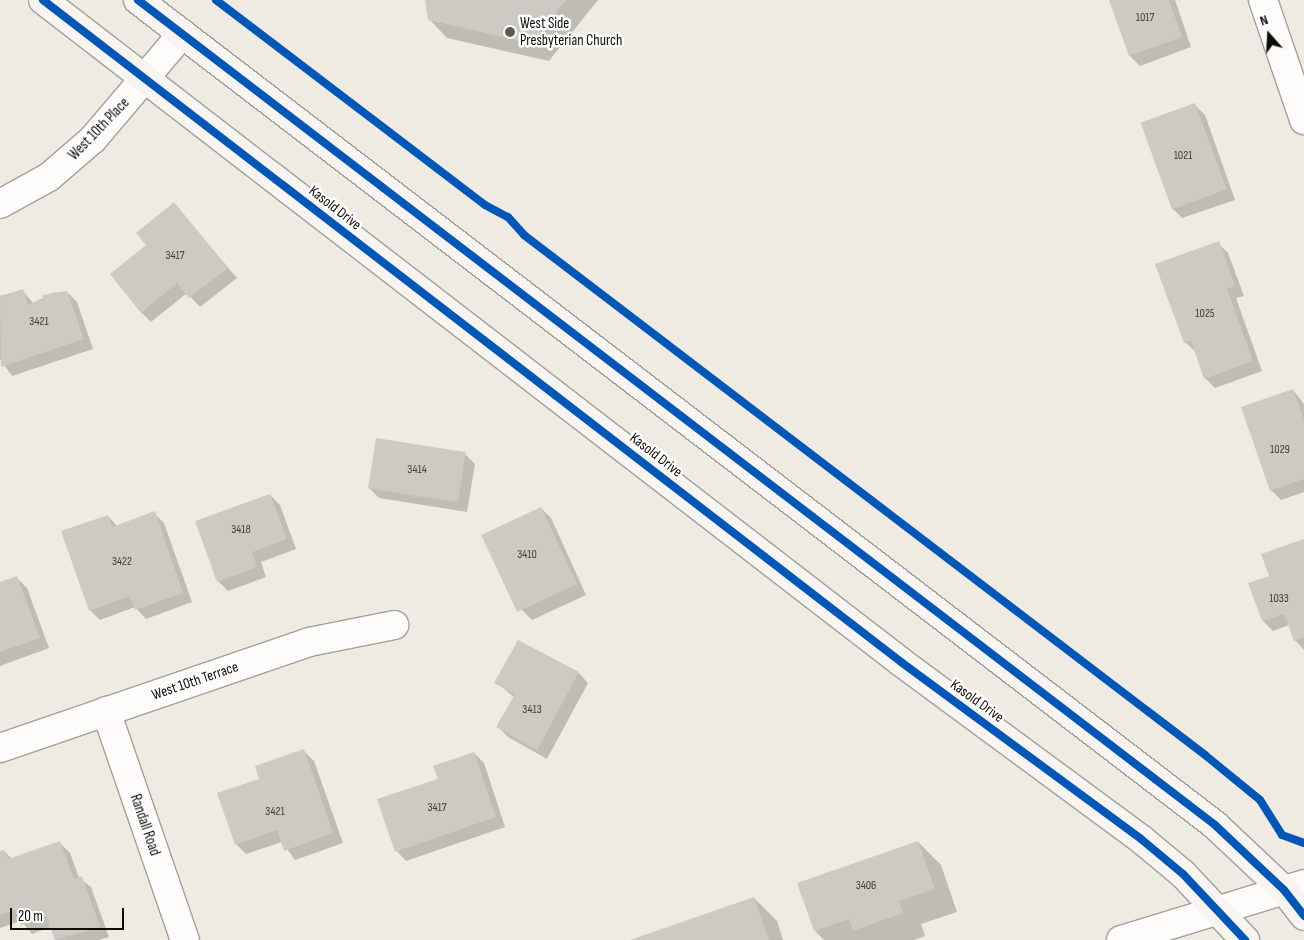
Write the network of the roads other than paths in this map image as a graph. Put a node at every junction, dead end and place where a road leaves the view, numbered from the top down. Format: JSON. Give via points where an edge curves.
{"nodes":[{"id":1,"x":43,"y":0,"type":"edge"},
{"id":2,"x":138,"y":0,"type":"edge"},
{"id":3,"x":1263,"y":0,"type":"edge"},
{"id":4,"x":182,"y":34,"type":"junction"},
{"id":5,"x":145,"y":78,"type":"junction"},
{"id":6,"x":1304,"y":120,"type":"edge"},
{"id":7,"x":0,"y":204,"type":"edge"},
{"id":8,"x":394,"y":625,"type":"dead end"},
{"id":9,"x":106,"y":711,"type":"junction"},
{"id":10,"x":0,"y":748,"type":"edge"},
{"id":11,"x":1294,"y":888,"type":"edge"},
{"id":12,"x":1217,"y":910,"type":"junction"},
{"id":13,"x":1304,"y":916,"type":"edge"},
{"id":14,"x":185,"y":940,"type":"edge"},
{"id":15,"x":1121,"y":940,"type":"edge"},
{"id":16,"x":1245,"y":940,"type":"edge"}],
"edges":[{"from":1,"to":5,"type":"main road","name":"Kasold Drive"},
{"from":2,"to":4,"type":"main road"},
{"from":3,"to":6,"type":"street"},
{"from":4,"to":5,"type":"street","name":"West 10th Place"},
{"from":4,"to":11,"type":"main road"},
{"from":5,"to":7,"type":"street","name":"West 10th Place","via":[[112,120],[74,156],[48,177]]},
{"from":5,"to":12,"type":"main road","name":"Kasold Drive","via":[[901,662],[1141,839],[1183,874]]},
{"from":8,"to":9,"type":"street","name":"West 10th Terrace","via":[[309,642]]},
{"from":9,"to":10,"type":"street","name":"West 10th Terrace"},
{"from":9,"to":14,"type":"street","name":"Randall Road"},
{"from":11,"to":12,"type":"street"},
{"from":11,"to":13,"type":"main road"},
{"from":12,"to":15,"type":"street"},
{"from":12,"to":16,"type":"main road","name":"Kasold Drive"}]}
